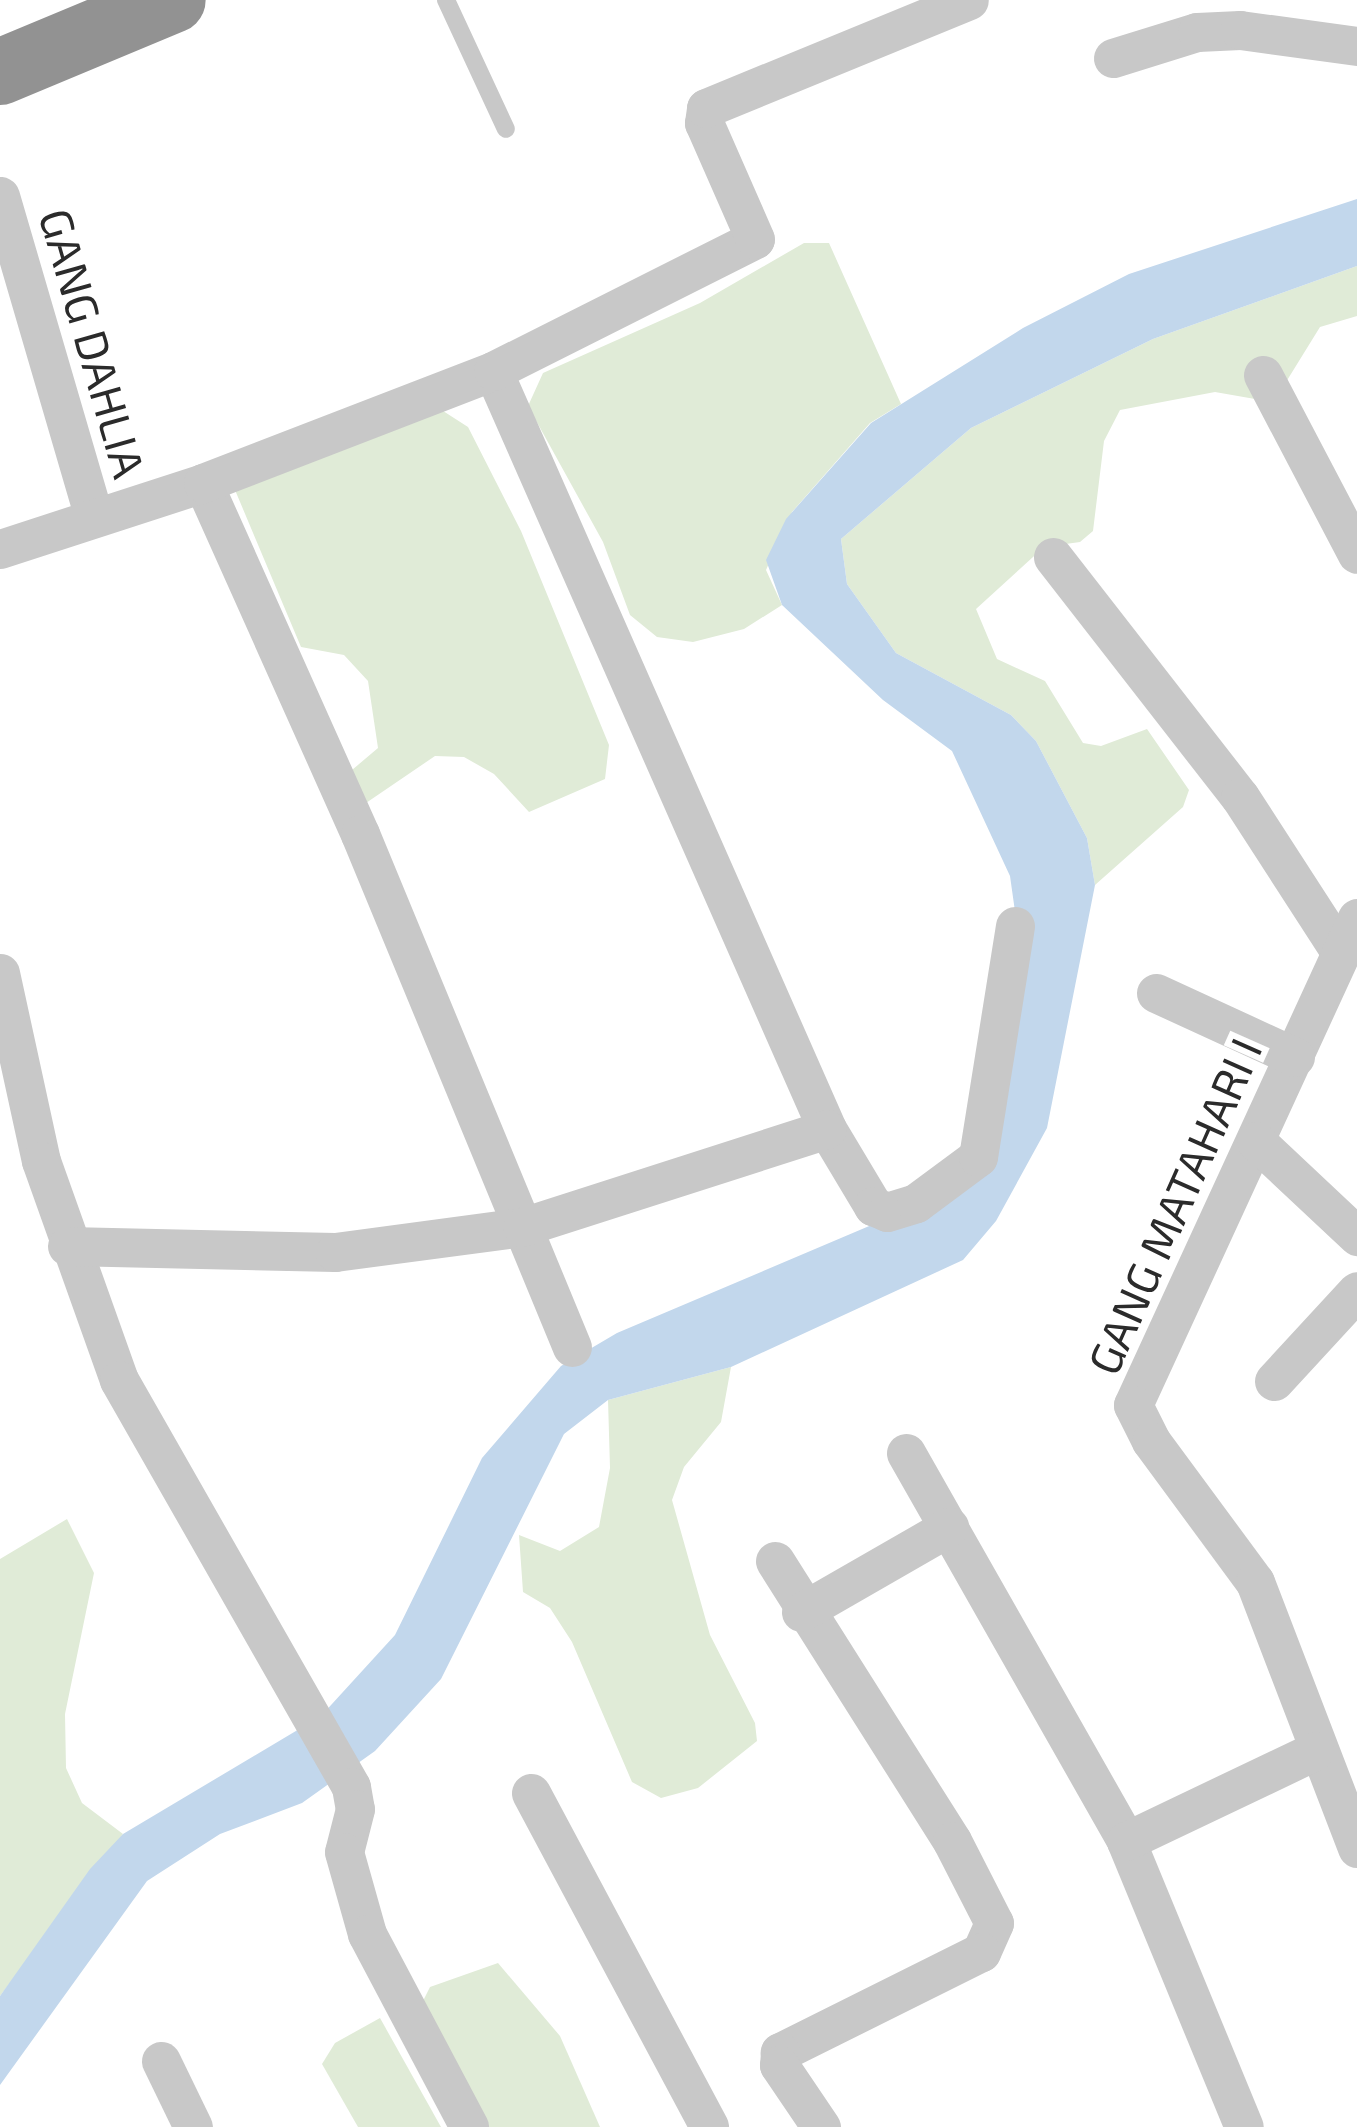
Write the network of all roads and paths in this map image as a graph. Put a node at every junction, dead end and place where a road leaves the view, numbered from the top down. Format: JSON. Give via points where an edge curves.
{"nodes":[{"id":1,"x":172,"y":0,"type":"edge"},
{"id":2,"x":446,"y":0,"type":"edge"},
{"id":3,"x":969,"y":0,"type":"edge"},
{"id":4,"x":1357,"y":46,"type":"edge"},
{"id":5,"x":1113,"y":58,"type":"dead end"},
{"id":6,"x":0,"y":72,"type":"edge"},
{"id":7,"x":506,"y":130,"type":"dead end"},
{"id":8,"x":0,"y":196,"type":"edge"},
{"id":9,"x":493,"y":371,"type":"junction"},
{"id":10,"x":1264,"y":374,"type":"dead end"},
{"id":11,"x":203,"y":483,"type":"junction"},
{"id":12,"x":94,"y":518,"type":"junction"},
{"id":13,"x":0,"y":548,"type":"edge"},
{"id":14,"x":1357,"y":554,"type":"edge"},
{"id":15,"x":1053,"y":557,"type":"dead end"},
{"id":16,"x":1015,"y":926,"type":"dead end"},
{"id":17,"x":1349,"y":935,"type":"edge"},
{"id":18,"x":0,"y":973,"type":"edge"},
{"id":19,"x":1156,"y":993,"type":"dead end"},
{"id":20,"x":1294,"y":1057,"type":"junction"},
{"id":21,"x":827,"y":1129,"type":"junction"},
{"id":22,"x":1256,"y":1141,"type":"junction"},
{"id":23,"x":522,"y":1227,"type":"junction"},
{"id":24,"x":1357,"y":1236,"type":"edge"},
{"id":25,"x":67,"y":1246,"type":"junction"},
{"id":26,"x":1357,"y":1291,"type":"edge"},
{"id":27,"x":572,"y":1347,"type":"dead end"},
{"id":28,"x":1274,"y":1382,"type":"dead end"},
{"id":29,"x":906,"y":1453,"type":"dead end"},
{"id":30,"x":949,"y":1527,"type":"junction"},
{"id":31,"x":775,"y":1562,"type":"dead end"},
{"id":32,"x":801,"y":1612,"type":"junction"},
{"id":33,"x":1315,"y":1751,"type":"junction"},
{"id":34,"x":531,"y":1793,"type":"dead end"},
{"id":35,"x":1126,"y":1841,"type":"junction"},
{"id":36,"x":1357,"y":1848,"type":"edge"},
{"id":37,"x":161,"y":2061,"type":"dead end"},
{"id":38,"x":193,"y":2127,"type":"edge"},
{"id":39,"x":469,"y":2127,"type":"edge"},
{"id":40,"x":709,"y":2127,"type":"edge"},
{"id":41,"x":821,"y":2127,"type":"edge"},
{"id":42,"x":1244,"y":2127,"type":"edge"}],
"edges":[{"from":1,"to":6,"type":"highway"},
{"from":2,"to":7,"type":"lane"},
{"from":3,"to":9,"type":"street","via":[[706,108],[704,124],[755,239]]},
{"from":4,"to":5,"type":"street","via":[[1197,32]]},
{"from":8,"to":12,"type":"street","name":"GANG DAHLIA"},
{"from":9,"to":11,"type":"street"},
{"from":9,"to":21,"type":"street"},
{"from":10,"to":14,"type":"street"},
{"from":11,"to":12,"type":"street"},
{"from":11,"to":23,"type":"street"},
{"from":12,"to":13,"type":"street"},
{"from":15,"to":17,"type":"street"},
{"from":16,"to":21,"type":"street","via":[[984,1140],[965,1172],[886,1212],[862,1194]]},
{"from":17,"to":20,"type":"street","name":"GANG MATAHARI I"},
{"from":18,"to":25,"type":"street"},
{"from":19,"to":20,"type":"street"},
{"from":20,"to":22,"type":"street","name":"GANG MATAHARI I"},
{"from":21,"to":23,"type":"street"},
{"from":22,"to":24,"type":"street"},
{"from":22,"to":33,"type":"street","name":"GANG MATAHARI I","via":[[1134,1412],[1255,1582]]},
{"from":23,"to":25,"type":"street","via":[[335,1252]]},
{"from":23,"to":27,"type":"street"},
{"from":25,"to":39,"type":"street","via":[[153,1450],[351,1787],[356,1801],[344,1852],[367,1934]]},
{"from":26,"to":28,"type":"street"},
{"from":29,"to":30,"type":"street"},
{"from":30,"to":32,"type":"street"},
{"from":30,"to":35,"type":"street"},
{"from":31,"to":32,"type":"street"},
{"from":32,"to":41,"type":"street","via":[[952,1841],[994,1923],[981,1952],[780,2052],[779,2065]]},
{"from":33,"to":35,"type":"street"},
{"from":33,"to":36,"type":"street","name":"GANG MATAHARI I"},
{"from":34,"to":40,"type":"street"},
{"from":35,"to":42,"type":"street"},
{"from":37,"to":38,"type":"street"}]}
